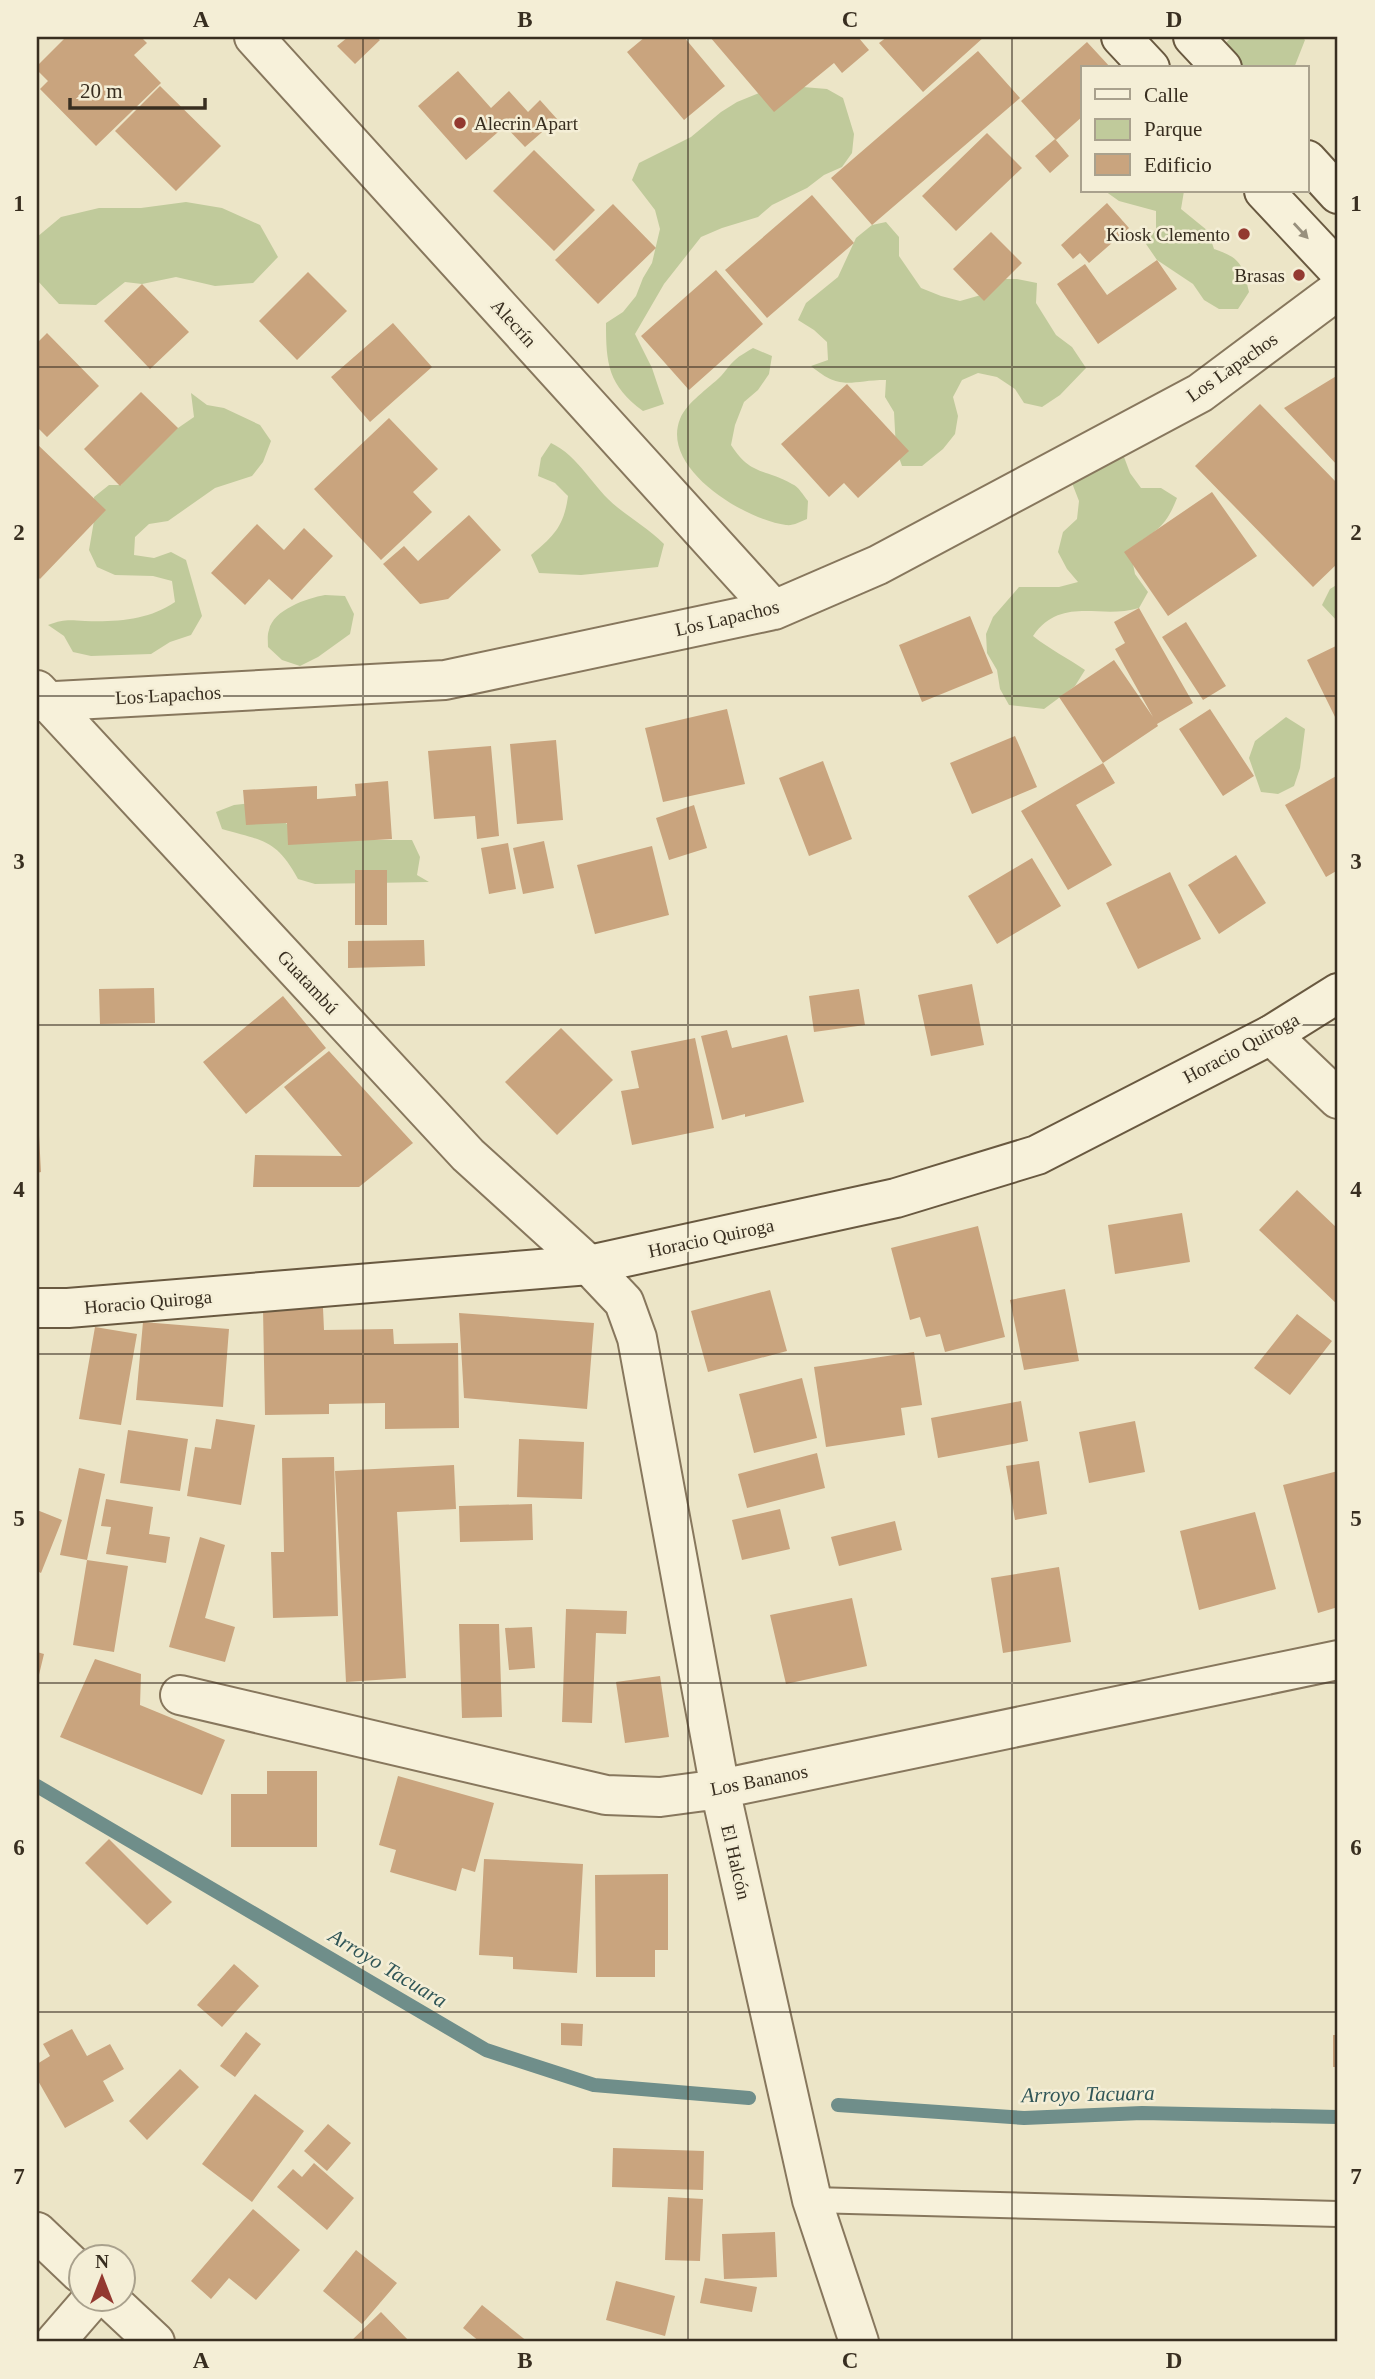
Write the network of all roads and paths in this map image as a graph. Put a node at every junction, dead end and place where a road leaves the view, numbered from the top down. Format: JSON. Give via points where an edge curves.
{"nodes":[{"id":1,"x":254,"y":37,"type":"edge"},
{"id":2,"x":1121,"y":37,"type":"edge"},
{"id":3,"x":1193,"y":37,"type":"edge"},
{"id":4,"x":1148,"y":66,"type":"edge"},
{"id":5,"x":1220,"y":66,"type":"edge"},
{"id":6,"x":1308,"y":161,"type":"edge"},
{"id":7,"x":1265,"y":192,"type":"edge"},
{"id":8,"x":1338,"y":194,"type":"edge"},
{"id":9,"x":1338,"y":270,"type":"edge"},
{"id":10,"x":1338,"y":290,"type":"edge"},
{"id":11,"x":774,"y":610,"type":"junction"},
{"id":12,"x":40,"y":698,"type":"edge"},
{"id":13,"x":1338,"y":993,"type":"edge"},
{"id":14,"x":1271,"y":1035,"type":"junction"},
{"id":15,"x":1338,"y":1099,"type":"edge"},
{"id":16,"x":589,"y":1265,"type":"junction"},
{"id":17,"x":37,"y":1308,"type":"edge"},
{"id":18,"x":1338,"y":1660,"type":"edge"},
{"id":19,"x":180,"y":1695,"type":"dead end"},
{"id":20,"x":720,"y":1789,"type":"junction"},
{"id":21,"x":812,"y":2200,"type":"junction"},
{"id":22,"x":1338,"y":2214,"type":"edge"},
{"id":23,"x":37,"y":2232,"type":"edge"},
{"id":24,"x":66,"y":2260,"type":"edge"},
{"id":25,"x":81,"y":2312,"type":"edge"},
{"id":26,"x":122,"y":2312,"type":"edge"},
{"id":27,"x":55,"y":2342,"type":"edge"},
{"id":28,"x":155,"y":2342,"type":"edge"},
{"id":29,"x":859,"y":2342,"type":"edge"}],
"edges":[{"from":1,"to":11,"type":"street","name":"Alecrín"},
{"from":2,"to":4,"type":"street"},
{"from":3,"to":5,"type":"street"},
{"from":6,"to":8,"type":"street"},
{"from":7,"to":9,"type":"street","one_way":true},
{"from":10,"to":11,"type":"street","name":"Los Lapachos","via":[[1200,393],[878,565]]},
{"from":11,"to":12,"type":"street","name":"Los Lapachos","via":[[445,680]]},
{"from":12,"to":16,"type":"street","name":"Guatambú","via":[[468,1155]]},
{"from":13,"to":14,"type":"street","name":"Horacio Quiroga"},
{"from":14,"to":15,"type":"street"},
{"from":14,"to":16,"type":"street","name":"Horacio Quiroga","via":[[1037,1155],[896,1198]]},
{"from":16,"to":17,"type":"street","name":"Horacio Quiroga"},
{"from":16,"to":20,"type":"street","name":"El Halcón","via":[[624,1302],[637,1338]]},
{"from":18,"to":20,"type":"street","name":"Los Bananos"},
{"from":19,"to":20,"type":"street","name":"Los Bananos","via":[[606,1795],[660,1797]]},
{"from":20,"to":21,"type":"street","name":"El Halcón"},
{"from":21,"to":22,"type":"lane"},
{"from":21,"to":29,"type":"street","name":"El Halcón"},
{"from":23,"to":24,"type":"street"},
{"from":25,"to":27,"type":"street"},
{"from":26,"to":28,"type":"street"}]}
